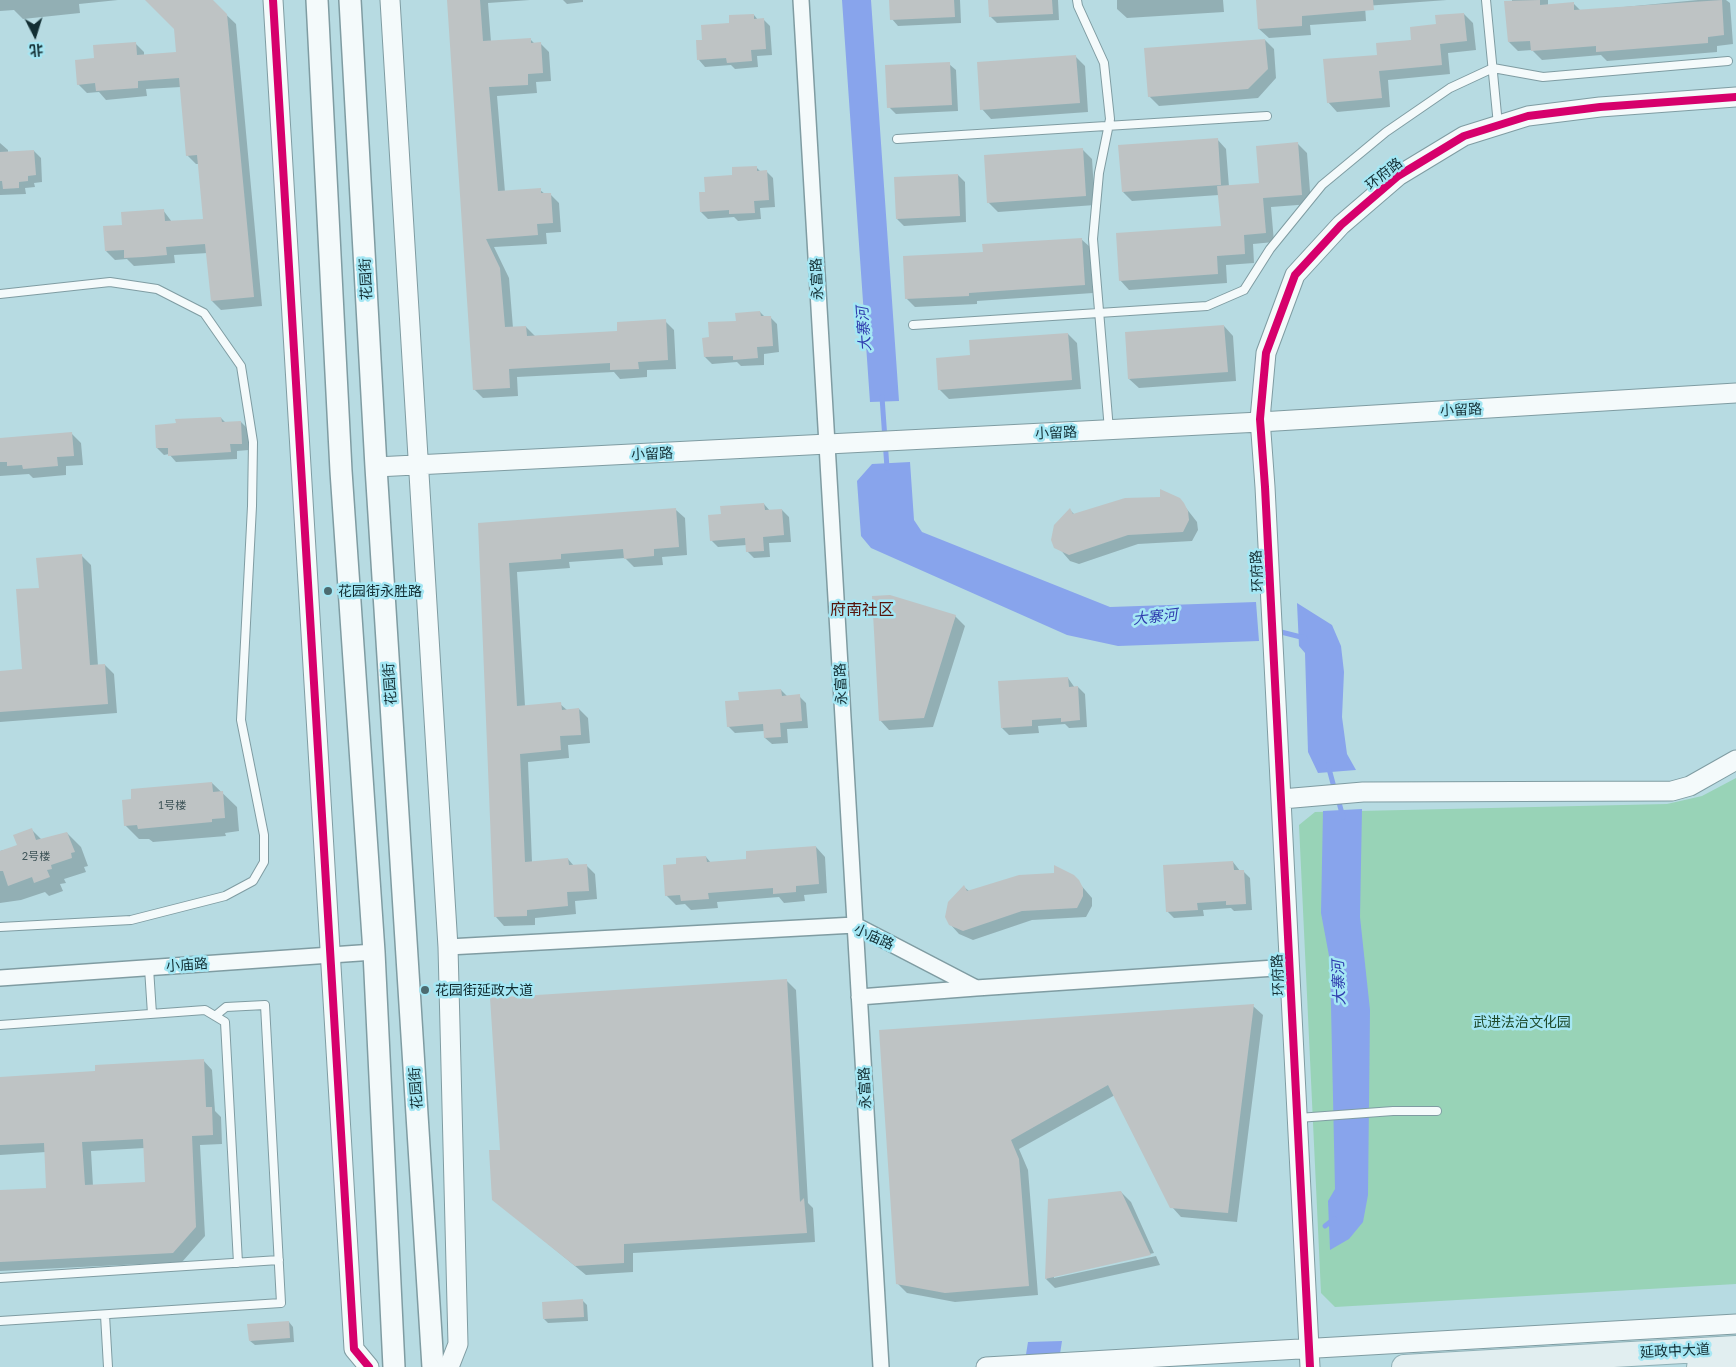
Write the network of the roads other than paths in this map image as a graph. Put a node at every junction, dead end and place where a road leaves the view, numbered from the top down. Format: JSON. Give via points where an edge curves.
{"nodes":[{"id":1,"x":273,"y":0,"type":"edge"},
{"id":2,"x":317,"y":0,"type":"edge"},
{"id":3,"x":350,"y":0,"type":"edge"},
{"id":4,"x":390,"y":0,"type":"edge"},
{"id":5,"x":801,"y":0,"type":"edge"},
{"id":6,"x":1077,"y":0,"type":"edge"},
{"id":7,"x":1486,"y":0,"type":"edge"},
{"id":8,"x":1728,"y":61,"type":"dead end"},
{"id":9,"x":1492,"y":68,"type":"junction"},
{"id":10,"x":1736,"y":97,"type":"edge"},
{"id":11,"x":1267,"y":116,"type":"dead end"},
{"id":12,"x":1498,"y":125,"type":"junction"},
{"id":13,"x":1108,"y":126,"type":"junction"},
{"id":14,"x":897,"y":139,"type":"dead end"},
{"id":15,"x":0,"y":294,"type":"edge"},
{"id":16,"x":1099,"y":313,"type":"junction"},
{"id":17,"x":913,"y":325,"type":"dead end"},
{"id":18,"x":1736,"y":393,"type":"edge"},
{"id":19,"x":1260,"y":422,"type":"junction"},
{"id":20,"x":1109,"y":430,"type":"junction"},
{"id":21,"x":826,"y":445,"type":"junction"},
{"id":22,"x":419,"y":465,"type":"junction"},
{"id":23,"x":376,"y":467,"type":"junction"},
{"id":24,"x":1736,"y":760,"type":"edge"},
{"id":25,"x":1282,"y":799,"type":"junction"},
{"id":26,"x":855,"y":925,"type":"junction"},
{"id":27,"x":0,"y":927,"type":"edge"},
{"id":28,"x":448,"y":947,"type":"junction"},
{"id":29,"x":374,"y":952,"type":"junction"},
{"id":30,"x":329,"y":956,"type":"junction"},
{"id":31,"x":1290,"y":967,"type":"junction"},
{"id":32,"x":149,"y":968,"type":"junction"},
{"id":33,"x":0,"y":978,"type":"edge"},
{"id":34,"x":976,"y":988,"type":"junction"},
{"id":35,"x":859,"y":997,"type":"junction"},
{"id":36,"x":152,"y":1014,"type":"junction"},
{"id":37,"x":214,"y":1016,"type":"junction"},
{"id":38,"x":0,"y":1025,"type":"edge"},
{"id":39,"x":1437,"y":1111,"type":"dead end"},
{"id":40,"x":1298,"y":1118,"type":"junction"},
{"id":41,"x":279,"y":1260,"type":"junction"},
{"id":42,"x":238,"y":1263,"type":"junction"},
{"id":43,"x":0,"y":1278,"type":"edge"},
{"id":44,"x":105,"y":1315,"type":"junction"},
{"id":45,"x":0,"y":1321,"type":"edge"},
{"id":46,"x":1736,"y":1324,"type":"edge"},
{"id":47,"x":1310,"y":1348,"type":"junction"},
{"id":48,"x":1736,"y":1348,"type":"edge"},
{"id":49,"x":1736,"y":1365,"type":"edge"},
{"id":50,"x":108,"y":1367,"type":"edge"},
{"id":51,"x":368,"y":1367,"type":"edge"},
{"id":52,"x":394,"y":1367,"type":"edge"},
{"id":53,"x":433,"y":1367,"type":"edge"},
{"id":54,"x":449,"y":1367,"type":"edge"},
{"id":55,"x":881,"y":1367,"type":"edge"},
{"id":56,"x":986,"y":1367,"type":"edge"},
{"id":57,"x":1310,"y":1367,"type":"edge"},
{"id":58,"x":1404,"y":1367,"type":"edge"},
{"id":59,"x":1699,"y":1367,"type":"edge"}],
"edges":[{"from":1,"to":30,"type":"street"},
{"from":2,"to":29,"type":"main road","via":[[341,471]]},
{"from":3,"to":23,"type":"main road","name":"花园街"},
{"from":4,"to":22,"type":"street"},
{"from":5,"to":21,"type":"street","name":"永富路"},
{"from":6,"to":13,"type":"lane","via":[[1104,63]]},
{"from":7,"to":9,"type":"lane"},
{"from":8,"to":9,"type":"lane","via":[[1543,77]]},
{"from":9,"to":12,"type":"lane"},
{"from":9,"to":16,"type":"lane","via":[[1450,88],[1386,132],[1322,185],[1270,249],[1244,290],[1208,306]]},
{"from":10,"to":12,"type":"street","name":"环府路","via":[[1600,106],[1528,116]]},
{"from":11,"to":13,"type":"lane"},
{"from":12,"to":19,"type":"street","name":"环府路","via":[[1464,136],[1398,176],[1341,225],[1295,275],[1266,353]]},
{"from":13,"to":14,"type":"lane"},
{"from":13,"to":16,"type":"lane","via":[[1099,173],[1093,239]]},
{"from":15,"to":27,"type":"lane","via":[[110,282],[157,289],[204,313],[241,366],[253,442],[241,720],[264,835],[264,862],[253,881],[225,896],[131,920]]},
{"from":16,"to":17,"type":"lane"},
{"from":16,"to":20,"type":"lane"},
{"from":18,"to":19,"type":"street","name":"小留路"},
{"from":19,"to":20,"type":"street","name":"小留路"},
{"from":19,"to":25,"type":"street","name":"环府路"},
{"from":20,"to":21,"type":"street","name":"小留路"},
{"from":21,"to":22,"type":"street","name":"小留路"},
{"from":21,"to":26,"type":"street","name":"永富路"},
{"from":22,"to":23,"type":"street","name":"小留路"},
{"from":22,"to":28,"type":"street"},
{"from":23,"to":53,"type":"main road","name":"花园街"},
{"from":24,"to":25,"type":"street","via":[[1690,786],[1672,791],[1362,792]]},
{"from":25,"to":31,"type":"street","name":"环府路"},
{"from":26,"to":28,"type":"street","name":"小庙路"},
{"from":26,"to":34,"type":"street","name":"小庙路"},
{"from":26,"to":35,"type":"street","name":"永富路"},
{"from":28,"to":54,"type":"street","via":[[458,1344]]},
{"from":29,"to":30,"type":"street","name":"小庙路"},
{"from":29,"to":52,"type":"main road"},
{"from":30,"to":32,"type":"street","name":"小庙路"},
{"from":30,"to":51,"type":"street","via":[[354,1349]]},
{"from":31,"to":34,"type":"street"},
{"from":31,"to":40,"type":"street","name":"环府路"},
{"from":32,"to":33,"type":"street","name":"小庙路"},
{"from":32,"to":36,"type":"lane"},
{"from":34,"to":35,"type":"street"},
{"from":35,"to":55,"type":"street","name":"永富路"},
{"from":36,"to":37,"type":"lane","via":[[205,1010]]},
{"from":36,"to":38,"type":"lane"},
{"from":37,"to":41,"type":"lane","via":[[226,1007],[265,1005]]},
{"from":37,"to":42,"type":"lane","via":[[225,1022]]},
{"from":39,"to":40,"type":"lane"},
{"from":40,"to":47,"type":"street","name":"环府路"},
{"from":41,"to":42,"type":"lane"},
{"from":41,"to":44,"type":"lane","via":[[281,1303]]},
{"from":42,"to":43,"type":"lane"},
{"from":44,"to":45,"type":"lane"},
{"from":44,"to":50,"type":"lane"},
{"from":46,"to":47,"type":"street"},
{"from":47,"to":56,"type":"street"},
{"from":47,"to":57,"type":"street","name":"环府路"},
{"from":48,"to":58,"type":"main road","name":"延政中大道"},
{"from":49,"to":59,"type":"main road","name":"延政中大道"}]}
